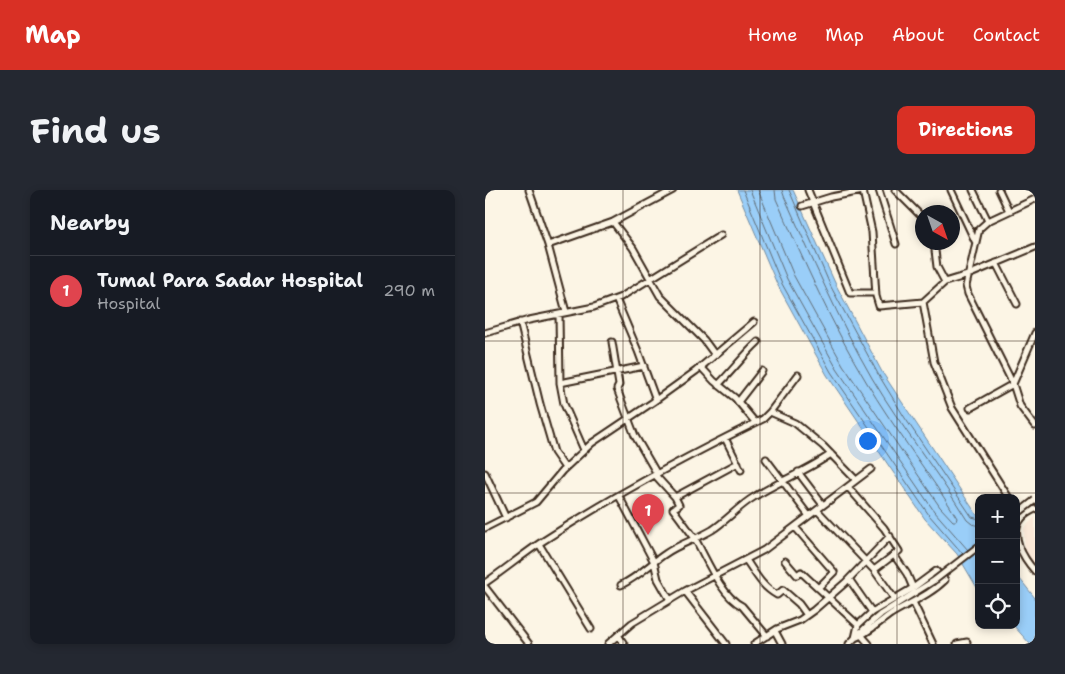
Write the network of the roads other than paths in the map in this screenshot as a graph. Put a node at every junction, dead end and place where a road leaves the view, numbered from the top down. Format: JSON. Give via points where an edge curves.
{"nodes":[{"id":1,"x":529,"y":190,"type":"edge"},
{"id":2,"x":673,"y":190,"type":"edge"},
{"id":3,"x":808,"y":190,"type":"edge"},
{"id":4,"x":831,"y":190,"type":"edge"},
{"id":5,"x":879,"y":190,"type":"edge"},
{"id":6,"x":895,"y":190,"type":"edge"},
{"id":7,"x":951,"y":190,"type":"edge"},
{"id":8,"x":973,"y":190,"type":"edge"},
{"id":9,"x":999,"y":190,"type":"edge"},
{"id":10,"x":831,"y":197,"type":"junction"},
{"id":11,"x":1035,"y":198,"type":"edge"},
{"id":12,"x":812,"y":202,"type":"junction"},
{"id":13,"x":802,"y":206,"type":"dead end"},
{"id":14,"x":915,"y":210,"type":"edge"},
{"id":15,"x":1009,"y":211,"type":"junction"},
{"id":16,"x":988,"y":221,"type":"junction"},
{"id":17,"x":613,"y":222,"type":"junction"},
{"id":18,"x":721,"y":235,"type":"dead end"},
{"id":19,"x":975,"y":241,"type":"junction"},
{"id":20,"x":896,"y":244,"type":"dead end"},
{"id":21,"x":548,"y":245,"type":"junction"},
{"id":22,"x":1034,"y":249,"type":"edge"},
{"id":23,"x":935,"y":250,"type":"edge"},
{"id":24,"x":996,"y":263,"type":"junction"},
{"id":25,"x":968,"y":275,"type":"junction"},
{"id":26,"x":651,"y":278,"type":"junction"},
{"id":27,"x":945,"y":282,"type":"junction"},
{"id":28,"x":875,"y":293,"type":"junction"},
{"id":29,"x":615,"y":299,"type":"junction"},
{"id":30,"x":923,"y":302,"type":"junction"},
{"id":31,"x":1017,"y":304,"type":"dead end"},
{"id":32,"x":567,"y":312,"type":"junction"},
{"id":33,"x":559,"y":314,"type":"junction"},
{"id":34,"x":520,"y":322,"type":"junction"},
{"id":35,"x":754,"y":322,"type":"dead end"},
{"id":36,"x":485,"y":333,"type":"edge"},
{"id":37,"x":1035,"y":333,"type":"edge"},
{"id":38,"x":611,"y":342,"type":"dead end"},
{"id":39,"x":758,"y":342,"type":"dead end"},
{"id":40,"x":715,"y":355,"type":"junction"},
{"id":41,"x":644,"y":366,"type":"junction"},
{"id":42,"x":701,"y":367,"type":"junction"},
{"id":43,"x":762,"y":371,"type":"dead end"},
{"id":44,"x":616,"y":372,"type":"junction"},
{"id":45,"x":798,"y":375,"type":"dead end"},
{"id":46,"x":560,"y":382,"type":"junction"},
{"id":47,"x":1013,"y":384,"type":"junction"},
{"id":48,"x":719,"y":385,"type":"junction"},
{"id":49,"x":656,"y":400,"type":"junction"},
{"id":50,"x":738,"y":402,"type":"junction"},
{"id":51,"x":971,"y":408,"type":"dead end"},
{"id":52,"x":770,"y":412,"type":"junction"},
{"id":53,"x":628,"y":419,"type":"junction"},
{"id":54,"x":755,"y":422,"type":"junction"},
{"id":55,"x":1035,"y":426,"type":"edge"},
{"id":56,"x":725,"y":438,"type":"junction"},
{"id":57,"x":584,"y":450,"type":"junction"},
{"id":58,"x":831,"y":454,"type":"junction"},
{"id":59,"x":766,"y":459,"type":"dead end"},
{"id":60,"x":738,"y":463,"type":"junction"},
{"id":61,"x":565,"y":468,"type":"junction"},
{"id":62,"x":871,"y":469,"type":"dead end"},
{"id":63,"x":741,"y":470,"type":"dead end"},
{"id":64,"x":798,"y":472,"type":"junction"},
{"id":65,"x":485,"y":473,"type":"edge"},
{"id":66,"x":656,"y":475,"type":"junction"},
{"id":67,"x":856,"y":480,"type":"junction"},
{"id":68,"x":783,"y":482,"type":"junction"},
{"id":69,"x":848,"y":487,"type":"junction"},
{"id":70,"x":1006,"y":494,"type":"edge"},
{"id":71,"x":619,"y":496,"type":"junction"},
{"id":72,"x":675,"y":497,"type":"junction"},
{"id":73,"x":1035,"y":500,"type":"edge"},
{"id":74,"x":823,"y":505,"type":"junction"},
{"id":75,"x":1035,"y":508,"type":"edge"},
{"id":76,"x":817,"y":510,"type":"junction"},
{"id":77,"x":1020,"y":512,"type":"edge"},
{"id":78,"x":1020,"y":515,"type":"edge"},
{"id":79,"x":809,"y":516,"type":"junction"},
{"id":80,"x":506,"y":518,"type":"junction"},
{"id":81,"x":1022,"y":518,"type":"junction"},
{"id":82,"x":795,"y":527,"type":"junction"},
{"id":83,"x":485,"y":528,"type":"edge"},
{"id":84,"x":890,"y":536,"type":"junction"},
{"id":85,"x":694,"y":538,"type":"junction"},
{"id":86,"x":539,"y":544,"type":"junction"},
{"id":87,"x":975,"y":549,"type":"edge"},
{"id":88,"x":894,"y":554,"type":"junction"},
{"id":89,"x":746,"y":560,"type":"junction"},
{"id":90,"x":785,"y":561,"type":"dead end"},
{"id":91,"x":867,"y":561,"type":"junction"},
{"id":92,"x":654,"y":562,"type":"junction"},
{"id":93,"x":874,"y":570,"type":"junction"},
{"id":94,"x":1035,"y":571,"type":"edge"},
{"id":95,"x":714,"y":576,"type":"junction"},
{"id":96,"x":849,"y":579,"type":"junction"},
{"id":97,"x":485,"y":583,"type":"edge"},
{"id":98,"x":621,"y":585,"type":"dead end"},
{"id":99,"x":485,"y":588,"type":"edge"},
{"id":100,"x":818,"y":588,"type":"junction"},
{"id":101,"x":913,"y":588,"type":"junction"},
{"id":102,"x":685,"y":591,"type":"junction"},
{"id":103,"x":829,"y":597,"type":"junction"},
{"id":104,"x":895,"y":598,"type":"junction"},
{"id":105,"x":670,"y":600,"type":"junction"},
{"id":106,"x":913,"y":602,"type":"junction"},
{"id":107,"x":873,"y":612,"type":"junction"},
{"id":108,"x":807,"y":615,"type":"junction"},
{"id":109,"x":858,"y":625,"type":"junction"},
{"id":110,"x":591,"y":629,"type":"dead end"},
{"id":111,"x":775,"y":631,"type":"junction"},
{"id":112,"x":618,"y":635,"type":"junction"},
{"id":113,"x":767,"y":636,"type":"junction"},
{"id":114,"x":862,"y":636,"type":"junction"},
{"id":115,"x":855,"y":638,"type":"junction"},
{"id":116,"x":967,"y":642,"type":"dead end"},
{"id":117,"x":529,"y":644,"type":"edge"},
{"id":118,"x":608,"y":644,"type":"edge"},
{"id":119,"x":625,"y":644,"type":"edge"},
{"id":120,"x":726,"y":644,"type":"edge"},
{"id":121,"x":754,"y":644,"type":"edge"},
{"id":122,"x":782,"y":644,"type":"edge"},
{"id":123,"x":849,"y":644,"type":"edge"},
{"id":124,"x":869,"y":644,"type":"edge"},
{"id":125,"x":933,"y":644,"type":"edge"},
{"id":126,"x":957,"y":644,"type":"edge"}],
"edges":[{"from":1,"to":21,"type":"street"},
{"from":2,"to":17,"type":"street"},
{"from":3,"to":12,"type":"street"},
{"from":4,"to":10,"type":"street"},
{"from":5,"to":20,"type":"street"},
{"from":6,"to":14,"type":"street"},
{"from":7,"to":19,"type":"street"},
{"from":8,"to":16,"type":"street"},
{"from":9,"to":15,"type":"street"},
{"from":10,"to":12,"type":"street"},
{"from":10,"to":28,"type":"street","via":[[863,191],[872,232]]},
{"from":11,"to":15,"type":"street"},
{"from":12,"to":13,"type":"street"},
{"from":12,"to":28,"type":"street","via":[[850,293]]},
{"from":15,"to":16,"type":"street"},
{"from":16,"to":19,"type":"street","via":[[979,229]]},
{"from":17,"to":21,"type":"street"},
{"from":17,"to":26,"type":"street"},
{"from":18,"to":26,"type":"street"},
{"from":19,"to":25,"type":"street"},
{"from":21,"to":32,"type":"street"},
{"from":22,"to":24,"type":"street"},
{"from":23,"to":27,"type":"street","via":[[937,267]]},
{"from":24,"to":25,"type":"street"},
{"from":24,"to":31,"type":"street"},
{"from":25,"to":27,"type":"street"},
{"from":25,"to":47,"type":"street","via":[[968,294]]},
{"from":26,"to":29,"type":"street"},
{"from":26,"to":40,"type":"street","via":[[661,296]]},
{"from":27,"to":30,"type":"street"},
{"from":28,"to":30,"type":"street","via":[[879,306]]},
{"from":29,"to":32,"type":"street"},
{"from":29,"to":41,"type":"street"},
{"from":30,"to":70,"type":"street","via":[[934,362],[952,408]]},
{"from":32,"to":33,"type":"street"},
{"from":33,"to":34,"type":"street"},
{"from":33,"to":46,"type":"street"},
{"from":34,"to":36,"type":"street"},
{"from":34,"to":61,"type":"street","via":[[554,452]]},
{"from":35,"to":40,"type":"street"},
{"from":37,"to":47,"type":"street"},
{"from":38,"to":44,"type":"street"},
{"from":39,"to":48,"type":"street"},
{"from":40,"to":42,"type":"street"},
{"from":41,"to":44,"type":"street"},
{"from":41,"to":49,"type":"street"},
{"from":42,"to":48,"type":"street"},
{"from":42,"to":49,"type":"street"},
{"from":43,"to":50,"type":"street"},
{"from":44,"to":46,"type":"street"},
{"from":44,"to":53,"type":"street","via":[[617,389]]},
{"from":45,"to":52,"type":"street"},
{"from":46,"to":57,"type":"street","via":[[564,404]]},
{"from":47,"to":51,"type":"street"},
{"from":47,"to":55,"type":"street","via":[[1020,406]]},
{"from":48,"to":50,"type":"street"},
{"from":49,"to":53,"type":"street"},
{"from":50,"to":54,"type":"street"},
{"from":52,"to":54,"type":"street"},
{"from":52,"to":58,"type":"street","via":[[795,424]]},
{"from":53,"to":57,"type":"street"},
{"from":53,"to":66,"type":"street"},
{"from":54,"to":56,"type":"street"},
{"from":56,"to":60,"type":"street"},
{"from":56,"to":66,"type":"street"},
{"from":57,"to":61,"type":"street"},
{"from":58,"to":64,"type":"street"},
{"from":58,"to":67,"type":"street"},
{"from":59,"to":68,"type":"street"},
{"from":60,"to":63,"type":"street"},
{"from":60,"to":72,"type":"street"},
{"from":61,"to":80,"type":"street","via":[[537,502]]},
{"from":62,"to":67,"type":"street"},
{"from":64,"to":68,"type":"street"},
{"from":64,"to":74,"type":"street"},
{"from":65,"to":80,"type":"street"},
{"from":66,"to":71,"type":"street"},
{"from":66,"to":72,"type":"street"},
{"from":67,"to":69,"type":"street"},
{"from":68,"to":79,"type":"street"},
{"from":68,"to":85,"type":"street","via":[[738,508],[713,530]]},
{"from":69,"to":74,"type":"street"},
{"from":69,"to":84,"type":"street"},
{"from":71,"to":86,"type":"street"},
{"from":71,"to":92,"type":"street"},
{"from":72,"to":85,"type":"street","via":[[679,505],[673,509]]},
{"from":73,"to":77,"type":"street","bridge":true},
{"from":74,"to":76,"type":"street"},
{"from":75,"to":81,"type":"street"},
{"from":76,"to":79,"type":"street"},
{"from":76,"to":91,"type":"street"},
{"from":78,"to":81,"type":"street"},
{"from":79,"to":82,"type":"street"},
{"from":80,"to":83,"type":"street"},
{"from":81,"to":94,"type":"street","via":[[1018,525],[1019,546],[1024,559]]},
{"from":82,"to":89,"type":"street"},
{"from":82,"to":100,"type":"street","via":[[834,572]]},
{"from":84,"to":88,"type":"street","via":[[899,551]]},
{"from":84,"to":91,"type":"street"},
{"from":85,"to":92,"type":"street"},
{"from":85,"to":95,"type":"street"},
{"from":86,"to":97,"type":"street"},
{"from":86,"to":110,"type":"street"},
{"from":87,"to":115,"type":"street","bridge":true,"via":[[935,580],[881,614]]},
{"from":88,"to":93,"type":"street"},
{"from":88,"to":101,"type":"street"},
{"from":89,"to":95,"type":"street"},
{"from":89,"to":108,"type":"street","via":[[769,591],[777,595],[783,590]]},
{"from":90,"to":100,"type":"street","via":[[797,575],[801,572]]},
{"from":91,"to":93,"type":"street"},
{"from":91,"to":96,"type":"street"},
{"from":92,"to":98,"type":"street","via":[[633,580]]},
{"from":92,"to":105,"type":"street","via":[[658,579]]},
{"from":93,"to":104,"type":"street"},
{"from":95,"to":102,"type":"street"},
{"from":95,"to":113,"type":"street"},
{"from":96,"to":103,"type":"street"},
{"from":96,"to":107,"type":"street"},
{"from":99,"to":117,"type":"street"},
{"from":100,"to":103,"type":"street"},
{"from":101,"to":104,"type":"street"},
{"from":101,"to":106,"type":"street","via":[[936,571],[945,580]]},
{"from":102,"to":105,"type":"street"},
{"from":102,"to":120,"type":"street"},
{"from":103,"to":108,"type":"street"},
{"from":103,"to":109,"type":"street"},
{"from":104,"to":107,"type":"street"},
{"from":105,"to":112,"type":"street","via":[[631,623]]},
{"from":106,"to":114,"type":"street"},
{"from":106,"to":125,"type":"street"},
{"from":107,"to":109,"type":"street"},
{"from":108,"to":111,"type":"street"},
{"from":109,"to":115,"type":"street"},
{"from":111,"to":113,"type":"street"},
{"from":111,"to":122,"type":"street"},
{"from":112,"to":118,"type":"street"},
{"from":112,"to":119,"type":"street"},
{"from":113,"to":121,"type":"street"},
{"from":114,"to":115,"type":"street"},
{"from":114,"to":124,"type":"street"},
{"from":115,"to":123,"type":"street"},
{"from":116,"to":126,"type":"street"}]}
